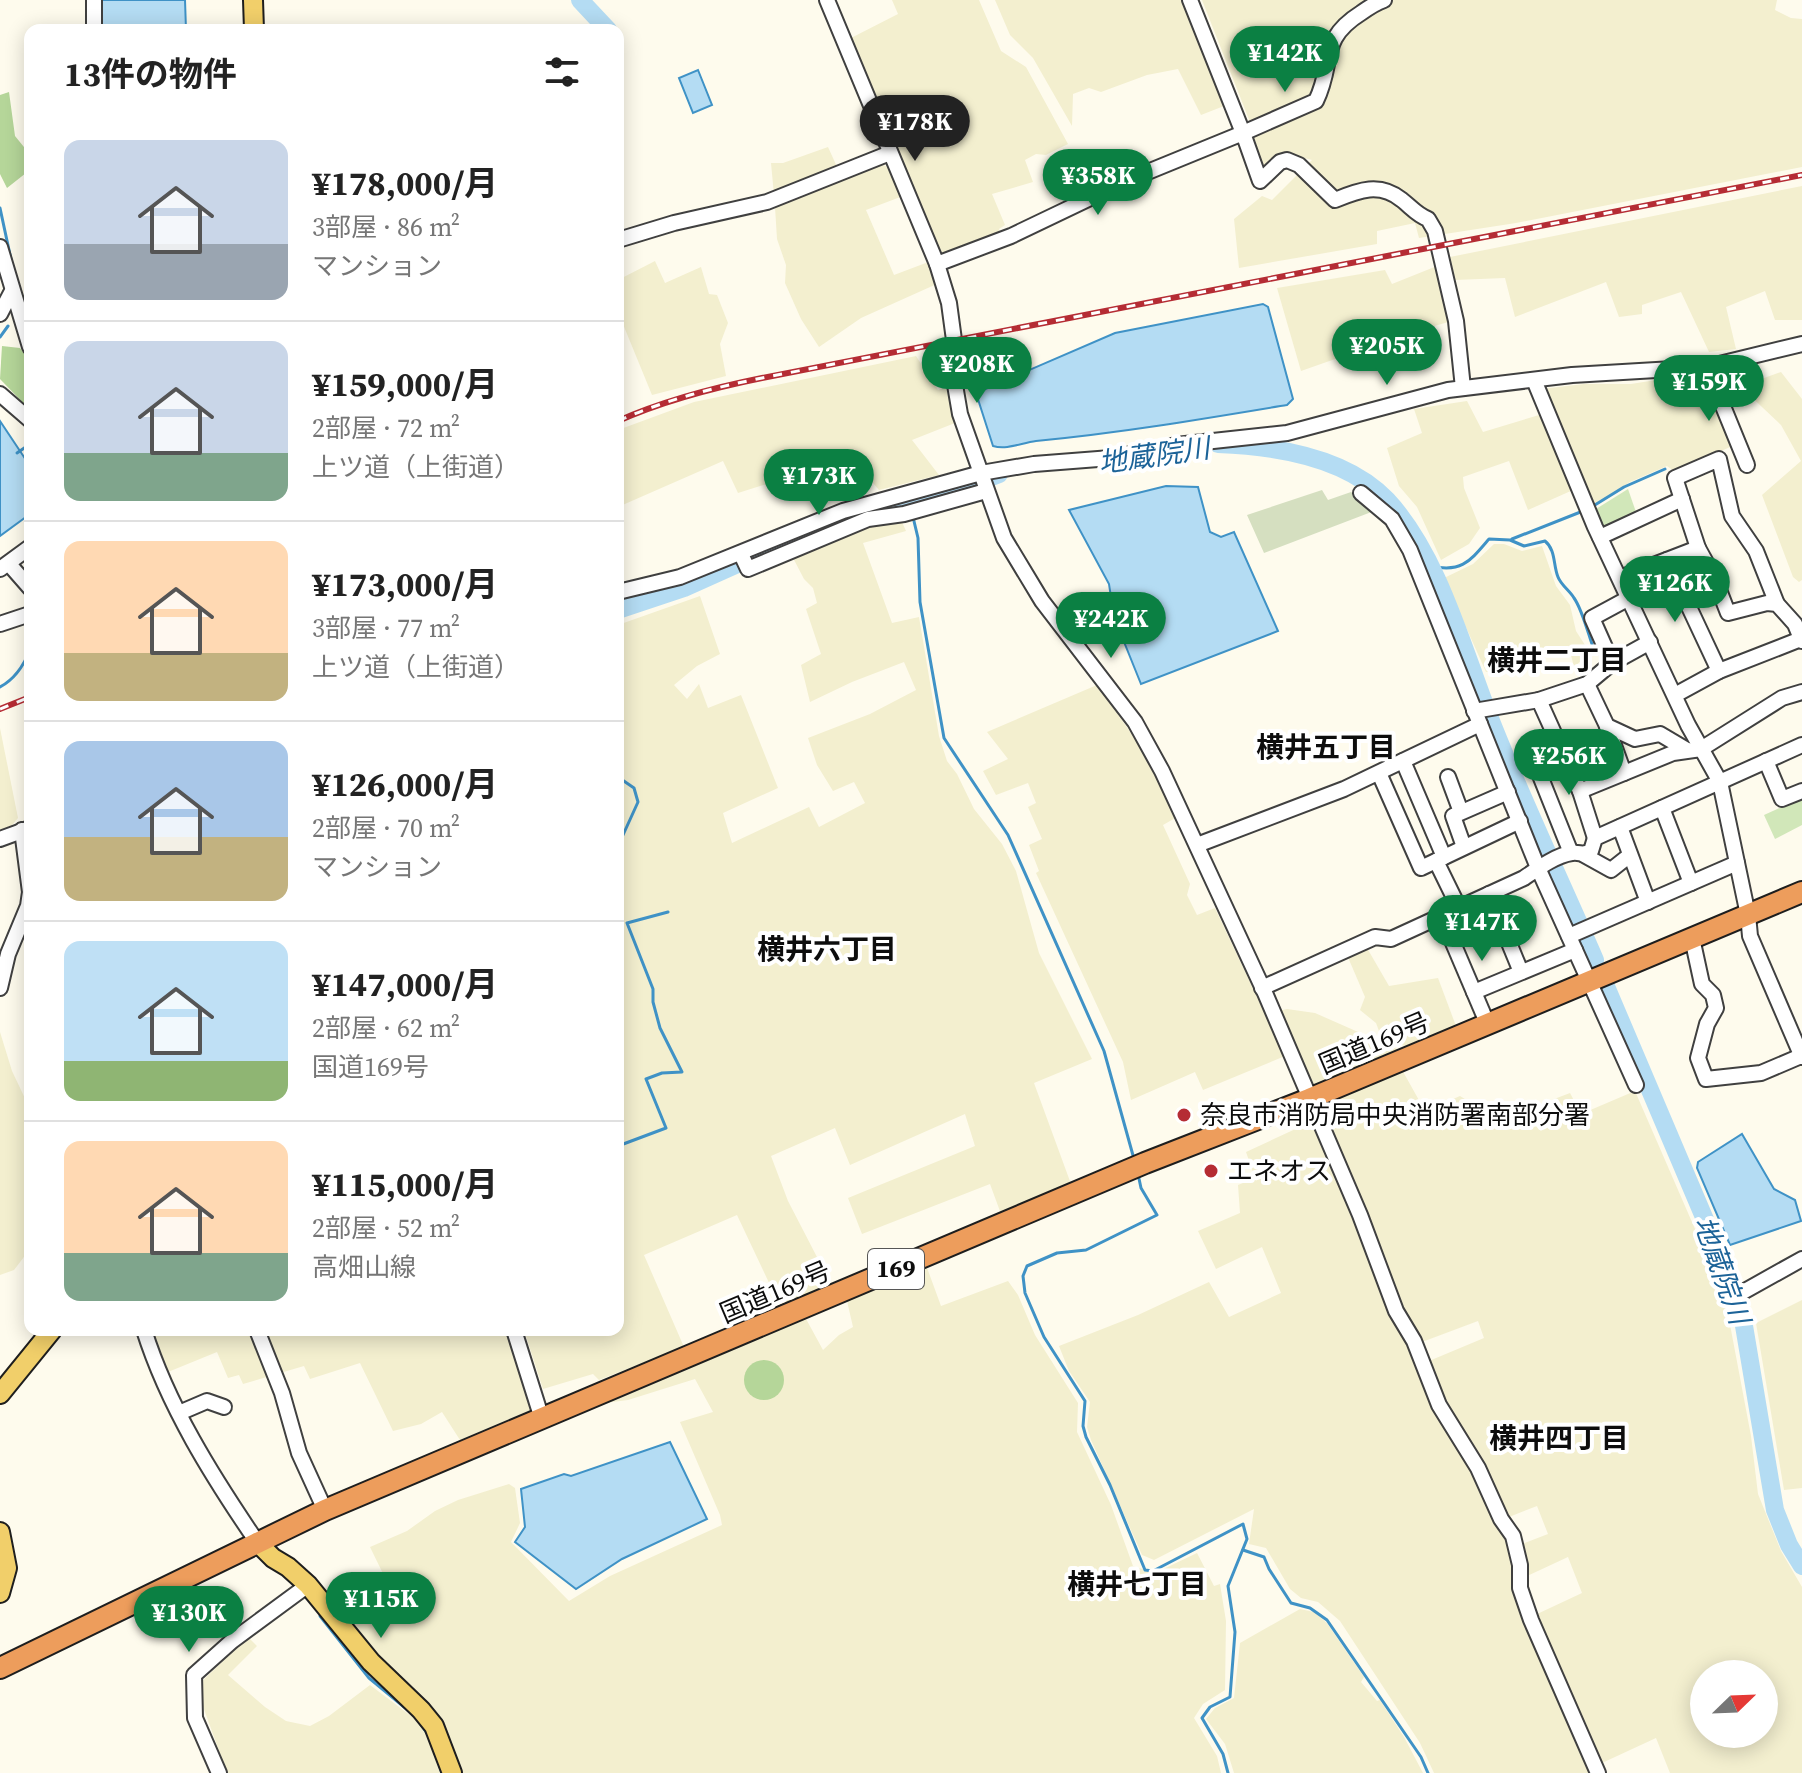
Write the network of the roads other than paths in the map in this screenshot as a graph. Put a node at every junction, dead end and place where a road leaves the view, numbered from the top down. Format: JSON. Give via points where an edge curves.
{"nodes":[{"id":1,"x":94,"y":0,"type":"edge"},
{"id":2,"x":253,"y":0,"type":"edge"},
{"id":3,"x":827,"y":0,"type":"edge"},
{"id":4,"x":1190,"y":0,"type":"edge"},
{"id":5,"x":1379,"y":1,"type":"edge"},
{"id":6,"x":94,"y":24,"type":"edge"},
{"id":7,"x":254,"y":24,"type":"edge"},
{"id":8,"x":1243,"y":133,"type":"junction"},
{"id":9,"x":890,"y":153,"type":"junction"},
{"id":10,"x":624,"y":238,"type":"edge"},
{"id":11,"x":0,"y":247,"type":"edge"},
{"id":12,"x":937,"y":264,"type":"junction"},
{"id":13,"x":12,"y":291,"type":"junction"},
{"id":14,"x":0,"y":314,"type":"edge"},
{"id":15,"x":24,"y":328,"type":"edge"},
{"id":16,"x":1802,"y":344,"type":"edge"},
{"id":17,"x":1707,"y":367,"type":"junction"},
{"id":18,"x":1534,"y":380,"type":"junction"},
{"id":19,"x":1463,"y":388,"type":"junction"},
{"id":20,"x":0,"y":394,"type":"edge"},
{"id":21,"x":24,"y":415,"type":"edge"},
{"id":22,"x":1747,"y":465,"type":"dead end"},
{"id":23,"x":981,"y":473,"type":"junction"},
{"id":24,"x":986,"y":491,"type":"junction"},
{"id":25,"x":1361,"y":493,"type":"dead end"},
{"id":26,"x":1682,"y":499,"type":"junction"},
{"id":27,"x":1600,"y":537,"type":"junction"},
{"id":28,"x":1698,"y":548,"type":"junction"},
{"id":29,"x":24,"y":552,"type":"edge"},
{"id":30,"x":744,"y":559,"type":"junction"},
{"id":31,"x":1667,"y":560,"type":"junction"},
{"id":32,"x":5,"y":566,"type":"edge"},
{"id":33,"x":1620,"y":578,"type":"junction"},
{"id":34,"x":24,"y":583,"type":"edge"},
{"id":35,"x":624,"y":591,"type":"edge"},
{"id":36,"x":1629,"y":598,"type":"junction"},
{"id":37,"x":1777,"y":604,"type":"junction"},
{"id":38,"x":24,"y":616,"type":"edge"},
{"id":39,"x":0,"y":624,"type":"edge"},
{"id":40,"x":1802,"y":640,"type":"edge"},
{"id":41,"x":1650,"y":642,"type":"junction"},
{"id":42,"x":1612,"y":663,"type":"junction"},
{"id":43,"x":1719,"y":671,"type":"junction"},
{"id":44,"x":1587,"y":684,"type":"junction"},
{"id":45,"x":1802,"y":692,"type":"edge"},
{"id":46,"x":1675,"y":695,"type":"junction"},
{"id":47,"x":1539,"y":700,"type":"junction"},
{"id":48,"x":1483,"y":713,"type":"junction"},
{"id":49,"x":1607,"y":726,"type":"junction"},
{"id":50,"x":1554,"y":735,"type":"junction"},
{"id":51,"x":1802,"y":745,"type":"edge"},
{"id":52,"x":1694,"y":750,"type":"junction"},
{"id":53,"x":1403,"y":761,"type":"junction"},
{"id":54,"x":1766,"y":761,"type":"junction"},
{"id":55,"x":1379,"y":773,"type":"junction"},
{"id":56,"x":1624,"y":773,"type":"junction"},
{"id":57,"x":1448,"y":777,"type":"dead end"},
{"id":58,"x":1720,"y":782,"type":"junction"},
{"id":59,"x":1580,"y":791,"type":"junction"},
{"id":60,"x":1802,"y":791,"type":"edge"},
{"id":61,"x":1508,"y":792,"type":"junction"},
{"id":62,"x":1662,"y":808,"type":"junction"},
{"id":63,"x":1461,"y":812,"type":"junction"},
{"id":64,"x":1520,"y":821,"type":"junction"},
{"id":65,"x":1620,"y":827,"type":"junction"},
{"id":66,"x":16,"y":833,"type":"edge"},
{"id":67,"x":1595,"y":838,"type":"junction"},
{"id":68,"x":1197,"y":845,"type":"junction"},
{"id":69,"x":1464,"y":847,"type":"junction"},
{"id":70,"x":1578,"y":854,"type":"junction"},
{"id":71,"x":1630,"y":855,"type":"junction"},
{"id":72,"x":1440,"y":859,"type":"junction"},
{"id":73,"x":1737,"y":863,"type":"junction"},
{"id":74,"x":1546,"y":864,"type":"junction"},
{"id":75,"x":24,"y":867,"type":"edge"},
{"id":76,"x":1691,"y":883,"type":"junction"},
{"id":77,"x":1802,"y":892,"type":"edge"},
{"id":78,"x":1489,"y":894,"type":"junction"},
{"id":79,"x":1648,"y":902,"type":"junction"},
{"id":80,"x":1459,"y":908,"type":"junction"},
{"id":81,"x":1748,"y":915,"type":"junction"},
{"id":82,"x":24,"y":916,"type":"edge"},
{"id":83,"x":1442,"y":917,"type":"junction"},
{"id":84,"x":1578,"y":932,"type":"junction"},
{"id":85,"x":1692,"y":938,"type":"junction"},
{"id":86,"x":1575,"y":950,"type":"junction"},
{"id":87,"x":1521,"y":972,"type":"junction"},
{"id":88,"x":1589,"y":981,"type":"junction"},
{"id":89,"x":0,"y":988,"type":"edge"},
{"id":90,"x":1262,"y":988,"type":"junction"},
{"id":91,"x":1474,"y":992,"type":"junction"},
{"id":92,"x":1488,"y":1025,"type":"junction"},
{"id":93,"x":1802,"y":1056,"type":"edge"},
{"id":94,"x":1636,"y":1085,"type":"dead end"},
{"id":95,"x":1309,"y":1099,"type":"junction"},
{"id":96,"x":1802,"y":1259,"type":"edge"},
{"id":97,"x":1743,"y":1292,"type":"dead end"},
{"id":98,"x":47,"y":1336,"type":"edge"},
{"id":99,"x":147,"y":1336,"type":"edge"},
{"id":100,"x":259,"y":1336,"type":"edge"},
{"id":101,"x":516,"y":1336,"type":"edge"},
{"id":102,"x":0,"y":1394,"type":"edge"},
{"id":103,"x":224,"y":1407,"type":"dead end"},
{"id":104,"x":179,"y":1413,"type":"junction"},
{"id":105,"x":542,"y":1419,"type":"junction"},
{"id":106,"x":325,"y":1510,"type":"junction"},
{"id":107,"x":0,"y":1532,"type":"edge"},
{"id":108,"x":257,"y":1542,"type":"junction"},
{"id":109,"x":308,"y":1585,"type":"junction"},
{"id":110,"x":0,"y":1593,"type":"edge"},
{"id":111,"x":0,"y":1668,"type":"edge"},
{"id":112,"x":219,"y":1773,"type":"edge"},
{"id":113,"x":452,"y":1773,"type":"edge"},
{"id":114,"x":1598,"y":1773,"type":"edge"}],
"edges":[{"from":1,"to":6,"type":"street"},
{"from":2,"to":7,"type":"main road"},
{"from":3,"to":9,"type":"street"},
{"from":4,"to":8,"type":"street"},
{"from":5,"to":8,"type":"street","via":[[1342,24],[1331,43],[1316,101]]},
{"from":8,"to":12,"type":"street"},
{"from":8,"to":19,"type":"street","via":[[1260,181],[1287,160],[1335,200],[1374,188],[1393,193],[1428,219],[1456,321]]},
{"from":9,"to":10,"type":"street","via":[[767,202]]},
{"from":9,"to":12,"type":"street"},
{"from":11,"to":13,"type":"street"},
{"from":12,"to":23,"type":"street","via":[[949,303],[960,414]]},
{"from":13,"to":14,"type":"street"},
{"from":13,"to":15,"type":"street"},
{"from":16,"to":17,"type":"street"},
{"from":17,"to":18,"type":"street"},
{"from":17,"to":22,"type":"street"},
{"from":18,"to":19,"type":"street"},
{"from":18,"to":27,"type":"street"},
{"from":19,"to":23,"type":"street","via":[[1287,433]]},
{"from":20,"to":21,"type":"street"},
{"from":23,"to":24,"type":"street"},
{"from":23,"to":30,"type":"street","via":[[843,511]]},
{"from":24,"to":30,"type":"street","via":[[868,519],[748,569]]},
{"from":24,"to":68,"type":"street","via":[[1015,559],[1135,722]]},
{"from":25,"to":48,"type":"street","via":[[1392,519],[1410,550]]},
{"from":26,"to":27,"type":"street"},
{"from":26,"to":28,"type":"street"},
{"from":26,"to":37,"type":"street","via":[[1675,478],[1719,459],[1732,516],[1756,551]]},
{"from":27,"to":33,"type":"street"},
{"from":28,"to":31,"type":"street"},
{"from":28,"to":37,"type":"street","via":[[1728,613]]},
{"from":29,"to":32,"type":"street"},
{"from":30,"to":35,"type":"street"},
{"from":31,"to":33,"type":"street"},
{"from":31,"to":43,"type":"street"},
{"from":32,"to":34,"type":"street"},
{"from":33,"to":36,"type":"street"},
{"from":36,"to":41,"type":"street"},
{"from":36,"to":42,"type":"street","via":[[1592,618]]},
{"from":37,"to":40,"type":"street"},
{"from":38,"to":39,"type":"street"},
{"from":40,"to":43,"type":"street"},
{"from":41,"to":42,"type":"street"},
{"from":41,"to":46,"type":"street"},
{"from":42,"to":44,"type":"street"},
{"from":43,"to":46,"type":"street"},
{"from":44,"to":47,"type":"street"},
{"from":44,"to":49,"type":"street"},
{"from":45,"to":52,"type":"street","via":[[1782,698]]},
{"from":46,"to":52,"type":"street"},
{"from":47,"to":48,"type":"street"},
{"from":47,"to":50,"type":"street"},
{"from":48,"to":53,"type":"street"},
{"from":48,"to":61,"type":"street"},
{"from":49,"to":52,"type":"street","via":[[1635,739],[1660,734]]},
{"from":49,"to":56,"type":"street"},
{"from":50,"to":59,"type":"street"},
{"from":50,"to":70,"type":"street","via":[[1536,744],[1535,763]]},
{"from":51,"to":54,"type":"street"},
{"from":52,"to":56,"type":"street"},
{"from":52,"to":58,"type":"street"},
{"from":53,"to":55,"type":"street"},
{"from":53,"to":72,"type":"street"},
{"from":54,"to":58,"type":"street"},
{"from":54,"to":60,"type":"street","via":[[1782,799]]},
{"from":55,"to":68,"type":"street"},
{"from":55,"to":72,"type":"street","via":[[1421,868]]},
{"from":56,"to":59,"type":"street"},
{"from":57,"to":63,"type":"street"},
{"from":58,"to":62,"type":"street"},
{"from":58,"to":73,"type":"street"},
{"from":59,"to":67,"type":"street"},
{"from":61,"to":63,"type":"street"},
{"from":61,"to":64,"type":"street"},
{"from":62,"to":65,"type":"street"},
{"from":62,"to":76,"type":"street"},
{"from":63,"to":69,"type":"street","via":[[1453,816]]},
{"from":64,"to":69,"type":"street"},
{"from":64,"to":74,"type":"street"},
{"from":65,"to":67,"type":"street"},
{"from":65,"to":71,"type":"street"},
{"from":66,"to":75,"type":"street"},
{"from":67,"to":70,"type":"street","via":[[1591,851]]},
{"from":68,"to":90,"type":"street"},
{"from":69,"to":72,"type":"street"},
{"from":70,"to":71,"type":"street","via":[[1611,870]]},
{"from":70,"to":74,"type":"street"},
{"from":71,"to":79,"type":"street"},
{"from":72,"to":80,"type":"street"},
{"from":73,"to":76,"type":"street"},
{"from":73,"to":81,"type":"street"},
{"from":74,"to":78,"type":"street"},
{"from":74,"to":84,"type":"street"},
{"from":76,"to":79,"type":"street"},
{"from":77,"to":81,"type":"highway","name":"国道169号","number":"169"},
{"from":78,"to":80,"type":"street"},
{"from":78,"to":87,"type":"street"},
{"from":79,"to":84,"type":"street"},
{"from":80,"to":83,"type":"street"},
{"from":81,"to":85,"type":"highway","name":"国道169号","number":"169"},
{"from":81,"to":93,"type":"street","via":[[1750,936]]},
{"from":82,"to":89,"type":"street"},
{"from":83,"to":90,"type":"street","via":[[1391,939],[1375,937]]},
{"from":83,"to":91,"type":"street"},
{"from":84,"to":86,"type":"street"},
{"from":85,"to":88,"type":"highway","name":"国道169号","number":"169"},
{"from":85,"to":93,"type":"street","via":[[1702,984],[1716,1008],[1698,1058],[1706,1079],[1761,1073]]},
{"from":86,"to":87,"type":"street"},
{"from":86,"to":88,"type":"street"},
{"from":87,"to":91,"type":"street"},
{"from":88,"to":92,"type":"highway","name":"国道169号","number":"169"},
{"from":88,"to":94,"type":"street"},
{"from":90,"to":95,"type":"street"},
{"from":91,"to":92,"type":"street"},
{"from":92,"to":95,"type":"highway","name":"国道169号","number":"169"},
{"from":95,"to":105,"type":"highway","name":"国道169号","number":"169"},
{"from":95,"to":114,"type":"street","via":[[1439,1405],[1513,1536],[1520,1588],[1531,1620]]},
{"from":96,"to":97,"type":"street"},
{"from":98,"to":102,"type":"main road"},
{"from":99,"to":104,"type":"street"},
{"from":100,"to":106,"type":"street","via":[[299,1453]]},
{"from":101,"to":105,"type":"street"},
{"from":103,"to":104,"type":"street","via":[[207,1401]]},
{"from":104,"to":108,"type":"street"},
{"from":105,"to":106,"type":"highway","name":"国道169号","number":"169"},
{"from":106,"to":108,"type":"highway","name":"国道169号","number":"169"},
{"from":107,"to":110,"type":"main road","via":[[7,1568]]},
{"from":108,"to":109,"type":"main road"},
{"from":108,"to":111,"type":"highway","name":"国道169号","number":"169"},
{"from":109,"to":112,"type":"street","via":[[194,1675],[195,1718]]},
{"from":109,"to":113,"type":"main road","via":[[371,1662],[434,1726]]}]}
